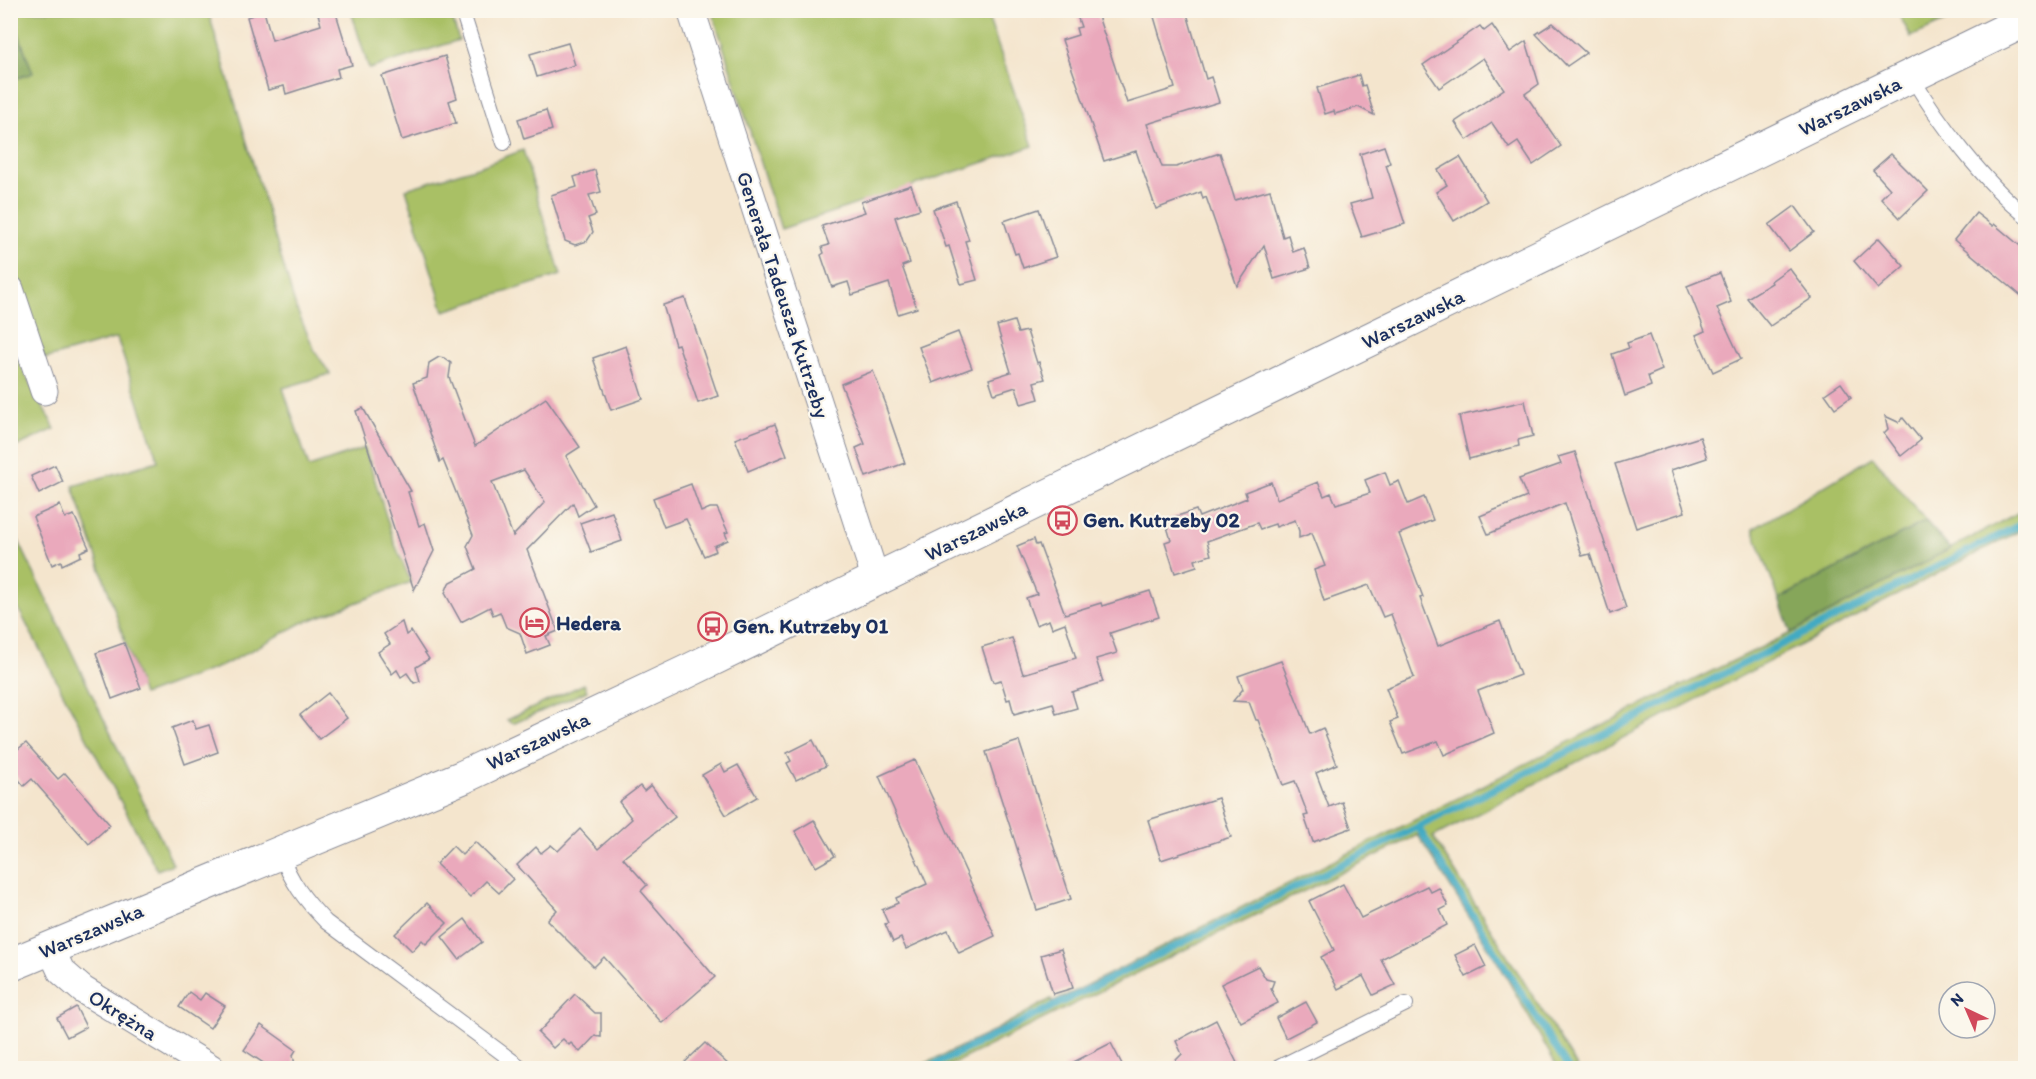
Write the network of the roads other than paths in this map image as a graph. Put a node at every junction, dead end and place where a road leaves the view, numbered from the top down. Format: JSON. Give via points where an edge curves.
{"nodes":[{"id":1,"x":462,"y":10,"type":"edge"},
{"id":2,"x":691,"y":10,"type":"edge"},
{"id":3,"x":2025,"y":20,"type":"edge"},
{"id":4,"x":1911,"y":76,"type":"junction"},
{"id":5,"x":504,"y":143,"type":"dead end"},
{"id":6,"x":2025,"y":216,"type":"edge"},
{"id":7,"x":10,"y":289,"type":"edge"},
{"id":8,"x":44,"y":391,"type":"dead end"},
{"id":9,"x":876,"y":580,"type":"junction"},
{"id":10,"x":280,"y":853,"type":"junction"},
{"id":11,"x":50,"y":947,"type":"junction"},
{"id":12,"x":10,"y":965,"type":"edge"},
{"id":13,"x":1406,"y":1004,"type":"dead end"},
{"id":14,"x":211,"y":1068,"type":"edge"},
{"id":15,"x":522,"y":1068,"type":"edge"},
{"id":16,"x":1277,"y":1068,"type":"edge"}],
"edges":[{"from":1,"to":5,"type":"lane"},
{"from":2,"to":9,"type":"street","name":"Generała Tadeusza Kutrzeby"},
{"from":3,"to":4,"type":"main road","name":"Warszawska"},
{"from":4,"to":6,"type":"lane","via":[[1967,155],[2003,198]]},
{"from":4,"to":9,"type":"main road","name":"Warszawska"},
{"from":7,"to":8,"type":"street"},
{"from":9,"to":10,"type":"main road","name":"Warszawska","via":[[483,767]]},
{"from":10,"to":11,"type":"main road","name":"Warszawska"},
{"from":10,"to":15,"type":"lane","via":[[290,879],[326,922]]},
{"from":11,"to":12,"type":"main road","name":"Warszawska"},
{"from":11,"to":14,"type":"street","name":"Okrężna","via":[[61,971],[83,990]]},
{"from":13,"to":16,"type":"lane"}]}
